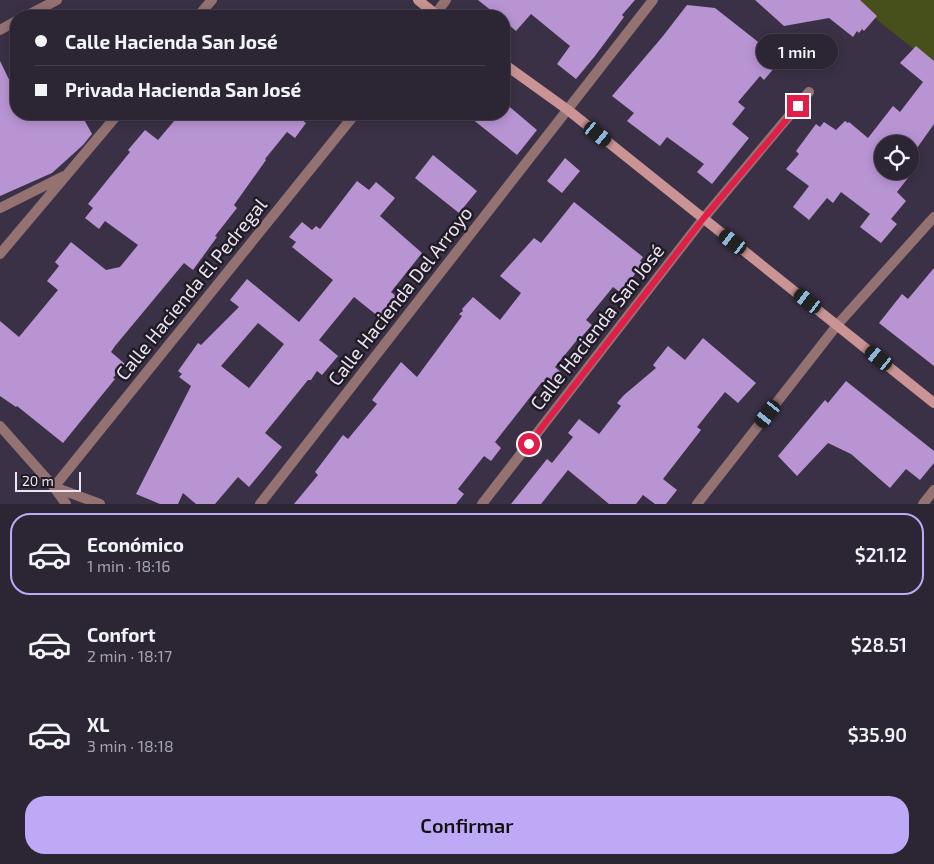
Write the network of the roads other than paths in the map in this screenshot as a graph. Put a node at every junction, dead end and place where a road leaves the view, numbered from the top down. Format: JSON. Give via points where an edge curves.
{"nodes":[{"id":1,"x":57,"y":0,"type":"edge"},
{"id":2,"x":212,"y":0,"type":"edge"},
{"id":3,"x":418,"y":0,"type":"edge"},
{"id":4,"x":653,"y":0,"type":"edge"},
{"id":5,"x":38,"y":10,"type":"edge"},
{"id":6,"x":203,"y":10,"type":"edge"},
{"id":7,"x":429,"y":10,"type":"edge"},
{"id":8,"x":510,"y":68,"type":"edge"},
{"id":9,"x":809,"y":92,"type":"dead end"},
{"id":10,"x":568,"y":110,"type":"junction"},
{"id":11,"x":113,"y":120,"type":"edge"},
{"id":12,"x":350,"y":120,"type":"edge"},
{"id":13,"x":69,"y":173,"type":"junction"},
{"id":14,"x":0,"y":208,"type":"edge"},
{"id":15,"x":934,"y":217,"type":"edge"},
{"id":16,"x":703,"y":219,"type":"junction"},
{"id":17,"x":0,"y":254,"type":"edge"},
{"id":18,"x":838,"y":324,"type":"junction"},
{"id":19,"x":934,"y":403,"type":"edge"},
{"id":20,"x":0,"y":426,"type":"edge"},
{"id":21,"x":54,"y":487,"type":"junction"},
{"id":22,"x":934,"y":490,"type":"edge"},
{"id":23,"x":66,"y":504,"type":"edge"},
{"id":24,"x":100,"y":504,"type":"edge"},
{"id":25,"x":260,"y":504,"type":"edge"},
{"id":26,"x":482,"y":504,"type":"edge"},
{"id":27,"x":697,"y":504,"type":"edge"},
{"id":28,"x":923,"y":504,"type":"edge"}],
"edges":[{"from":1,"to":5,"type":"street"},
{"from":2,"to":6,"type":"street"},
{"from":3,"to":7,"type":"street"},
{"from":4,"to":10,"type":"street","name":"Calle Hacienda Del Arroyo"},
{"from":8,"to":10,"type":"street"},
{"from":9,"to":16,"type":"street","name":"Calle Hacienda San José"},
{"from":10,"to":16,"type":"street"},
{"from":10,"to":25,"type":"street","name":"Calle Hacienda Del Arroyo"},
{"from":11,"to":13,"type":"street"},
{"from":12,"to":21,"type":"street","name":"Calle Hacienda El Pedregal"},
{"from":13,"to":14,"type":"street"},
{"from":13,"to":17,"type":"street"},
{"from":15,"to":18,"type":"street"},
{"from":16,"to":18,"type":"street"},
{"from":16,"to":26,"type":"street","name":"Calle Hacienda San José"},
{"from":18,"to":19,"type":"street"},
{"from":18,"to":27,"type":"street"},
{"from":20,"to":21,"type":"street"},
{"from":21,"to":23,"type":"street"},
{"from":21,"to":24,"type":"street"},
{"from":22,"to":28,"type":"street"}]}
